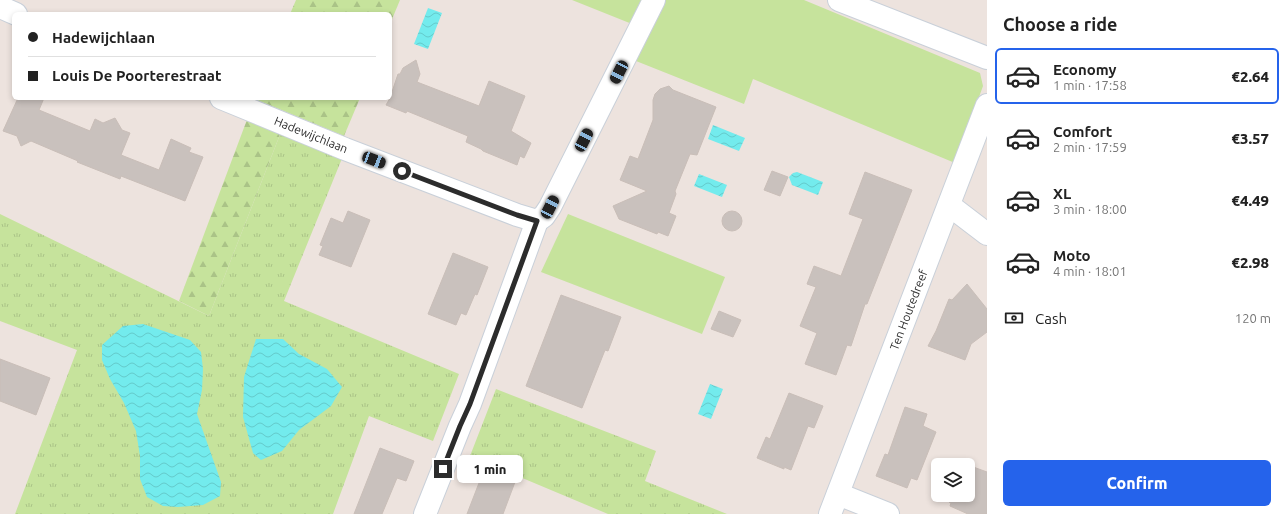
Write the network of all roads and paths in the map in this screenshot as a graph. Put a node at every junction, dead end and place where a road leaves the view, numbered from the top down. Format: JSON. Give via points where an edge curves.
{"nodes":[{"id":1,"x":654,"y":0,"type":"edge"},
{"id":2,"x":839,"y":0,"type":"edge"},
{"id":3,"x":0,"y":7,"type":"edge"},
{"id":4,"x":12,"y":12,"type":"edge"},
{"id":5,"x":987,"y":58,"type":"edge"},
{"id":6,"x":226,"y":100,"type":"edge"},
{"id":7,"x":987,"y":105,"type":"edge"},
{"id":8,"x":949,"y":205,"type":"junction"},
{"id":9,"x":537,"y":221,"type":"junction"},
{"id":10,"x":987,"y":234,"type":"edge"},
{"id":11,"x":838,"y":494,"type":"junction"},
{"id":12,"x":426,"y":514,"type":"edge"},
{"id":13,"x":830,"y":514,"type":"edge"},
{"id":14,"x":888,"y":514,"type":"edge"}],
"edges":[{"from":1,"to":9,"type":"street","via":[[550,207]]},
{"from":2,"to":5,"type":"street"},
{"from":3,"to":4,"type":"street"},
{"from":6,"to":9,"type":"street","name":"Hadewijchlaan","via":[[345,149]]},
{"from":7,"to":8,"type":"street","name":"Ten Houtedreef"},
{"from":8,"to":10,"type":"street"},
{"from":8,"to":11,"type":"street","name":"Ten Houtedreef"},
{"from":9,"to":12,"type":"street","via":[[479,380]]},
{"from":11,"to":13,"type":"street","name":"Ten Houtedreef"},
{"from":11,"to":14,"type":"street"}]}
